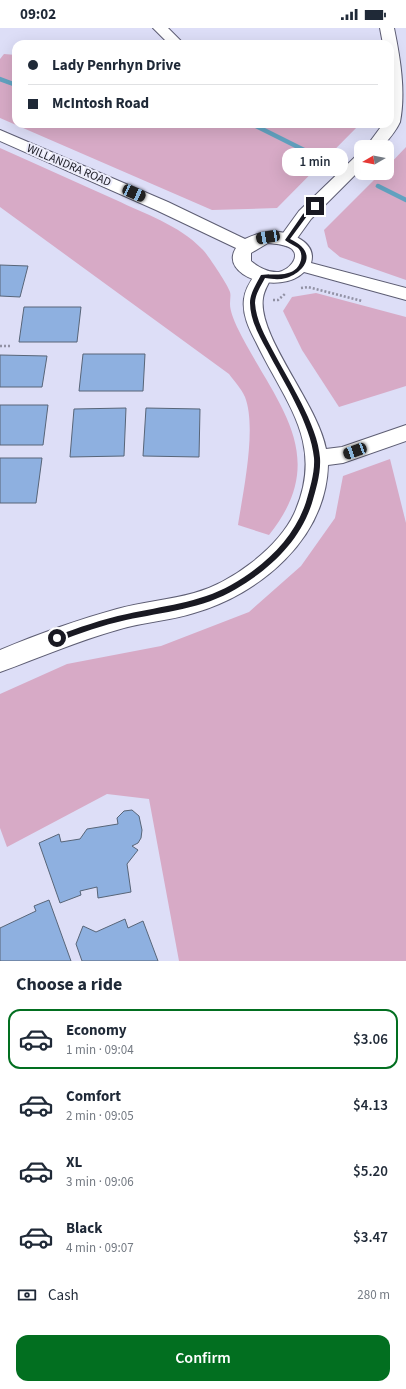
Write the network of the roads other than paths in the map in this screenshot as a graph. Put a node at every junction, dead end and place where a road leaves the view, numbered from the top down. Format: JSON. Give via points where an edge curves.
{"nodes":[{"id":1,"x":160,"y":28,"type":"edge"},
{"id":2,"x":387,"y":28,"type":"edge"},
{"id":3,"x":173,"y":40,"type":"edge"},
{"id":4,"x":389,"y":40,"type":"edge"},
{"id":5,"x":394,"y":62,"type":"edge"},
{"id":6,"x":397,"y":77,"type":"edge"},
{"id":7,"x":394,"y":114,"type":"edge"},
{"id":8,"x":389,"y":128,"type":"edge"},
{"id":9,"x":0,"y":135,"type":"edge"},
{"id":10,"x":380,"y":140,"type":"edge"},
{"id":11,"x":354,"y":167,"type":"edge"},
{"id":12,"x":287,"y":240,"type":"junction"},
{"id":13,"x":245,"y":246,"type":"junction"},
{"id":14,"x":302,"y":266,"type":"junction"},
{"id":15,"x":263,"y":276,"type":"junction"},
{"id":16,"x":406,"y":294,"type":"edge"},
{"id":17,"x":406,"y":432,"type":"edge"},
{"id":18,"x":317,"y":458,"type":"junction"},
{"id":19,"x":0,"y":661,"type":"edge"}],
"edges":[{"from":1,"to":3,"type":"street"},
{"from":2,"to":4,"type":"street"},
{"from":5,"to":6,"type":"street"},
{"from":6,"to":7,"type":"street"},
{"from":8,"to":10,"type":"street"},
{"from":9,"to":13,"type":"street","name":"WILLANDRA ROAD","via":[[162,206]]},
{"from":11,"to":12,"type":"street","via":[[305,215]]},
{"from":12,"to":13,"type":"street","via":[[268,237]]},
{"from":12,"to":14,"type":"street","via":[[303,251]]},
{"from":13,"to":15,"type":"street","via":[[242,252],[244,264],[254,273]]},
{"from":14,"to":15,"type":"street","via":[[286,276]]},
{"from":14,"to":16,"type":"street"},
{"from":15,"to":18,"type":"street","via":[[253,296],[255,317],[263,338],[305,418]]},
{"from":17,"to":18,"type":"street","via":[[343,455]]},
{"from":18,"to":19,"type":"street","via":[[313,490],[304,517],[287,544],[263,567],[233,587],[197,603],[126,617],[82,629]]}]}
